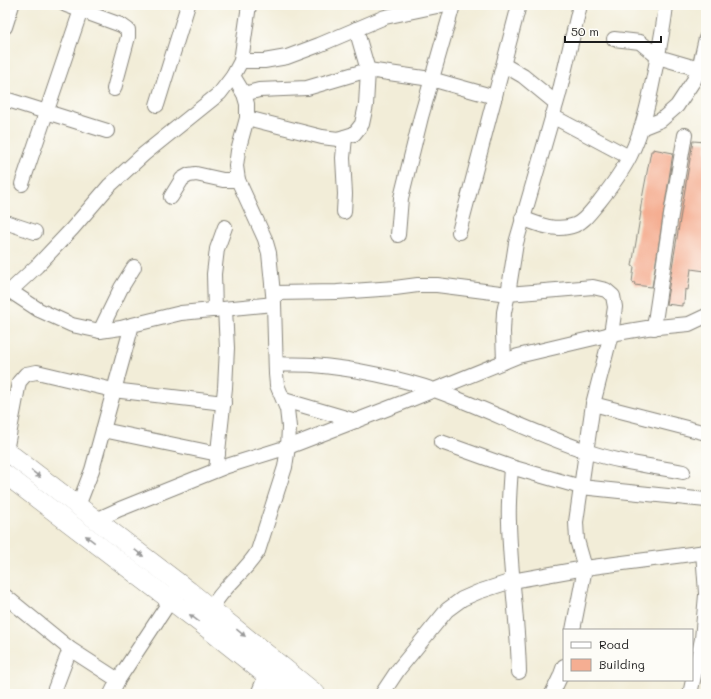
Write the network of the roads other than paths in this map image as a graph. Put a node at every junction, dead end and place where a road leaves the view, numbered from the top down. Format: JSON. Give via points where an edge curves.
{"nodes":[{"id":1,"x":12,"y":5,"type":"edge"},
{"id":2,"x":66,"y":5,"type":"edge"},
{"id":3,"x":188,"y":5,"type":"edge"},
{"id":4,"x":249,"y":5,"type":"edge"},
{"id":5,"x":442,"y":5,"type":"edge"},
{"id":6,"x":452,"y":5,"type":"edge"},
{"id":7,"x":519,"y":5,"type":"edge"},
{"id":8,"x":580,"y":5,"type":"edge"},
{"id":9,"x":666,"y":5,"type":"edge"},
{"id":10,"x":412,"y":8,"type":"edge"},
{"id":11,"x":81,"y":10,"type":"junction"},
{"id":12,"x":5,"y":27,"type":"edge"},
{"id":13,"x":356,"y":29,"type":"junction"},
{"id":14,"x":706,"y":38,"type":"edge"},
{"id":15,"x":614,"y":39,"type":"dead end"},
{"id":16,"x":658,"y":57,"type":"junction"},
{"id":17,"x":241,"y":61,"type":"junction"},
{"id":18,"x":504,"y":65,"type":"junction"},
{"id":19,"x":368,"y":70,"type":"junction"},
{"id":20,"x":703,"y":70,"type":"edge"},
{"id":21,"x":234,"y":76,"type":"junction"},
{"id":22,"x":431,"y":79,"type":"junction"},
{"id":23,"x":114,"y":89,"type":"dead end"},
{"id":24,"x":244,"y":94,"type":"junction"},
{"id":25,"x":495,"y":97,"type":"junction"},
{"id":26,"x":5,"y":99,"type":"edge"},
{"id":27,"x":556,"y":102,"type":"junction"},
{"id":28,"x":157,"y":105,"type":"dead end"},
{"id":29,"x":47,"y":112,"type":"junction"},
{"id":30,"x":552,"y":116,"type":"junction"},
{"id":31,"x":247,"y":118,"type":"junction"},
{"id":32,"x":641,"y":128,"type":"junction"},
{"id":33,"x":107,"y":131,"type":"dead end"},
{"id":34,"x":685,"y":135,"type":"dead end"},
{"id":35,"x":345,"y":136,"type":"junction"},
{"id":36,"x":629,"y":157,"type":"junction"},
{"id":37,"x":238,"y":180,"type":"junction"},
{"id":38,"x":22,"y":184,"type":"dead end"},
{"id":39,"x":171,"y":197,"type":"dead end"},
{"id":40,"x":344,"y":212,"type":"dead end"},
{"id":41,"x":522,"y":218,"type":"junction"},
{"id":42,"x":5,"y":222,"type":"edge"},
{"id":43,"x":225,"y":227,"type":"dead end"},
{"id":44,"x":35,"y":232,"type":"dead end"},
{"id":45,"x":459,"y":232,"type":"dead end"},
{"id":46,"x":398,"y":235,"type":"dead end"},
{"id":47,"x":134,"y":267,"type":"dead end"},
{"id":48,"x":8,"y":291,"type":"edge"},
{"id":49,"x":508,"y":294,"type":"junction"},
{"id":50,"x":274,"y":298,"type":"junction"},
{"id":51,"x":220,"y":309,"type":"junction"},
{"id":52,"x":706,"y":316,"type":"edge"},
{"id":53,"x":654,"y":328,"type":"junction"},
{"id":54,"x":127,"y":330,"type":"junction"},
{"id":55,"x":100,"y":331,"type":"junction"},
{"id":56,"x":611,"y":334,"type":"junction"},
{"id":57,"x":504,"y":362,"type":"junction"},
{"id":58,"x":276,"y":364,"type":"junction"},
{"id":59,"x":113,"y":390,"type":"junction"},
{"id":60,"x":435,"y":390,"type":"junction"},
{"id":61,"x":284,"y":400,"type":"junction"},
{"id":62,"x":224,"y":403,"type":"junction"},
{"id":63,"x":593,"y":404,"type":"junction"},
{"id":64,"x":356,"y":421,"type":"junction"},
{"id":65,"x":103,"y":430,"type":"junction"},
{"id":66,"x":706,"y":433,"type":"edge"},
{"id":67,"x":441,"y":442,"type":"dead end"},
{"id":68,"x":288,"y":447,"type":"junction"},
{"id":69,"x":6,"y":451,"type":"edge"},
{"id":70,"x":586,"y":451,"type":"junction"},
{"id":71,"x":218,"y":454,"type":"junction"},
{"id":72,"x":511,"y":467,"type":"junction"},
{"id":73,"x":216,"y":470,"type":"junction"},
{"id":74,"x":683,"y":472,"type":"dead end"},
{"id":75,"x":5,"y":474,"type":"edge"},
{"id":76,"x":581,"y":487,"type":"junction"},
{"id":77,"x":706,"y":500,"type":"edge"},
{"id":78,"x":78,"y":506,"type":"junction"},
{"id":79,"x":96,"y":520,"type":"junction"},
{"id":80,"x":704,"y":552,"type":"edge"},
{"id":81,"x":585,"y":568,"type":"junction"},
{"id":82,"x":512,"y":581,"type":"junction"},
{"id":83,"x":176,"y":593,"type":"junction"},
{"id":84,"x":706,"y":594,"type":"edge"},
{"id":85,"x":5,"y":596,"type":"edge"},
{"id":86,"x":211,"y":609,"type":"junction"},
{"id":87,"x":573,"y":629,"type":"edge"},
{"id":88,"x":700,"y":639,"type":"edge"},
{"id":89,"x":70,"y":649,"type":"junction"},
{"id":90,"x":563,"y":669,"type":"edge"},
{"id":91,"x":518,"y":672,"type":"dead end"},
{"id":92,"x":266,"y":675,"type":"junction"},
{"id":93,"x":693,"y":678,"type":"edge"},
{"id":94,"x":118,"y":680,"type":"junction"},
{"id":95,"x":692,"y":681,"type":"edge"},
{"id":96,"x":287,"y":693,"type":"edge"},
{"id":97,"x":53,"y":694,"type":"edge"},
{"id":98,"x":111,"y":694,"type":"edge"},
{"id":99,"x":258,"y":694,"type":"edge"},
{"id":100,"x":316,"y":694,"type":"edge"},
{"id":101,"x":382,"y":694,"type":"edge"},
{"id":102,"x":552,"y":694,"type":"edge"},
{"id":103,"x":690,"y":694,"type":"edge"}],
"edges":[{"from":1,"to":12,"type":"street"},
{"from":2,"to":11,"type":"street"},
{"from":3,"to":28,"type":"street"},
{"from":4,"to":17,"type":"street"},
{"from":5,"to":10,"type":"street"},
{"from":6,"to":22,"type":"street"},
{"from":7,"to":18,"type":"street"},
{"from":8,"to":27,"type":"street"},
{"from":9,"to":16,"type":"street"},
{"from":10,"to":13,"type":"street"},
{"from":11,"to":23,"type":"street","via":[[121,24],[128,30]]},
{"from":11,"to":29,"type":"street"},
{"from":13,"to":17,"type":"street","via":[[287,57]]},
{"from":13,"to":19,"type":"street"},
{"from":14,"to":20,"type":"street"},
{"from":15,"to":16,"type":"street","via":[[640,42]]},
{"from":16,"to":20,"type":"street"},
{"from":16,"to":32,"type":"street"},
{"from":17,"to":21,"type":"street"},
{"from":18,"to":25,"type":"street"},
{"from":18,"to":27,"type":"street","via":[[524,76]]},
{"from":19,"to":22,"type":"street"},
{"from":19,"to":24,"type":"street","via":[[307,88],[259,90]]},
{"from":19,"to":35,"type":"street","via":[[362,124],[354,134]]},
{"from":20,"to":32,"type":"street","via":[[677,106],[661,120]]},
{"from":21,"to":24,"type":"street"},
{"from":21,"to":48,"type":"street","via":[[220,93],[144,154],[109,186],[37,266]]},
{"from":22,"to":25,"type":"street"},
{"from":22,"to":46,"type":"street","via":[[401,198]]},
{"from":24,"to":31,"type":"street"},
{"from":25,"to":45,"type":"street"},
{"from":26,"to":29,"type":"street"},
{"from":27,"to":30,"type":"street"},
{"from":29,"to":33,"type":"street"},
{"from":29,"to":38,"type":"street"},
{"from":30,"to":36,"type":"street"},
{"from":30,"to":41,"type":"street"},
{"from":31,"to":35,"type":"street","via":[[322,137],[338,139]]},
{"from":31,"to":37,"type":"street","via":[[238,151]]},
{"from":32,"to":36,"type":"street"},
{"from":34,"to":53,"type":"street"},
{"from":35,"to":40,"type":"street"},
{"from":36,"to":41,"type":"street","via":[[609,190],[588,216],[576,224],[559,229]]},
{"from":37,"to":39,"type":"street","via":[[190,174],[182,179]]},
{"from":37,"to":50,"type":"street","via":[[265,239]]},
{"from":41,"to":49,"type":"street"},
{"from":42,"to":44,"type":"street"},
{"from":43,"to":51,"type":"street","via":[[217,250],[214,274]]},
{"from":47,"to":55,"type":"street"},
{"from":48,"to":55,"type":"street","via":[[72,326]]},
{"from":49,"to":50,"type":"street","via":[[418,285]]},
{"from":49,"to":56,"type":"street","via":[[593,287],[606,290],[613,296],[615,307]]},
{"from":49,"to":57,"type":"street","via":[[504,312]]},
{"from":50,"to":51,"type":"street"},
{"from":50,"to":58,"type":"street"},
{"from":51,"to":54,"type":"street","via":[[181,313]]},
{"from":51,"to":62,"type":"street","via":[[227,348]]},
{"from":52,"to":53,"type":"street","via":[[689,324]]},
{"from":53,"to":56,"type":"street"},
{"from":54,"to":55,"type":"street"},
{"from":54,"to":59,"type":"street"},
{"from":56,"to":57,"type":"street","via":[[518,356]]},
{"from":56,"to":63,"type":"street"},
{"from":57,"to":60,"type":"street"},
{"from":58,"to":60,"type":"street","via":[[353,370]]},
{"from":58,"to":61,"type":"street","via":[[277,385]]},
{"from":59,"to":62,"type":"street"},
{"from":59,"to":65,"type":"street"},
{"from":59,"to":69,"type":"street","via":[[37,372],[26,374],[19,382]]},
{"from":60,"to":64,"type":"street"},
{"from":60,"to":70,"type":"street"},
{"from":61,"to":64,"type":"street"},
{"from":61,"to":68,"type":"street","via":[[289,427]]},
{"from":62,"to":71,"type":"street"},
{"from":63,"to":66,"type":"street"},
{"from":63,"to":70,"type":"street"},
{"from":64,"to":68,"type":"street"},
{"from":65,"to":71,"type":"street"},
{"from":65,"to":78,"type":"street","via":[[92,470]]},
{"from":67,"to":72,"type":"street"},
{"from":68,"to":73,"type":"street"},
{"from":68,"to":86,"type":"street","via":[[285,467],[258,551],[252,561],[223,590]]},
{"from":69,"to":78,"type":"street","one_way":true},
{"from":70,"to":74,"type":"street"},
{"from":70,"to":76,"type":"street"},
{"from":71,"to":73,"type":"street"},
{"from":72,"to":76,"type":"street"},
{"from":72,"to":82,"type":"street","via":[[509,521]]},
{"from":73,"to":79,"type":"street"},
{"from":83,"to":75,"type":"street","one_way":true},
{"from":76,"to":77,"type":"street"},
{"from":76,"to":81,"type":"street","via":[[576,522],[577,540]]},
{"from":78,"to":79,"type":"street"},
{"from":79,"to":83,"type":"street","one_way":true},
{"from":80,"to":81,"type":"street"},
{"from":80,"to":84,"type":"street"},
{"from":81,"to":82,"type":"street"},
{"from":81,"to":87,"type":"street"},
{"from":82,"to":91,"type":"street","via":[[518,641]]},
{"from":82,"to":101,"type":"street","via":[[462,599],[447,610],[398,670]]},
{"from":83,"to":86,"type":"street"},
{"from":92,"to":83,"type":"street","one_way":true},
{"from":83,"to":94,"type":"street"},
{"from":84,"to":88,"type":"street"},
{"from":85,"to":89,"type":"street"},
{"from":86,"to":100,"type":"street","one_way":true},
{"from":88,"to":93,"type":"street"},
{"from":89,"to":94,"type":"street"},
{"from":89,"to":97,"type":"street"},
{"from":90,"to":102,"type":"street"},
{"from":92,"to":96,"type":"street"},
{"from":92,"to":99,"type":"street"},
{"from":94,"to":98,"type":"street"},
{"from":95,"to":103,"type":"street"}]}
